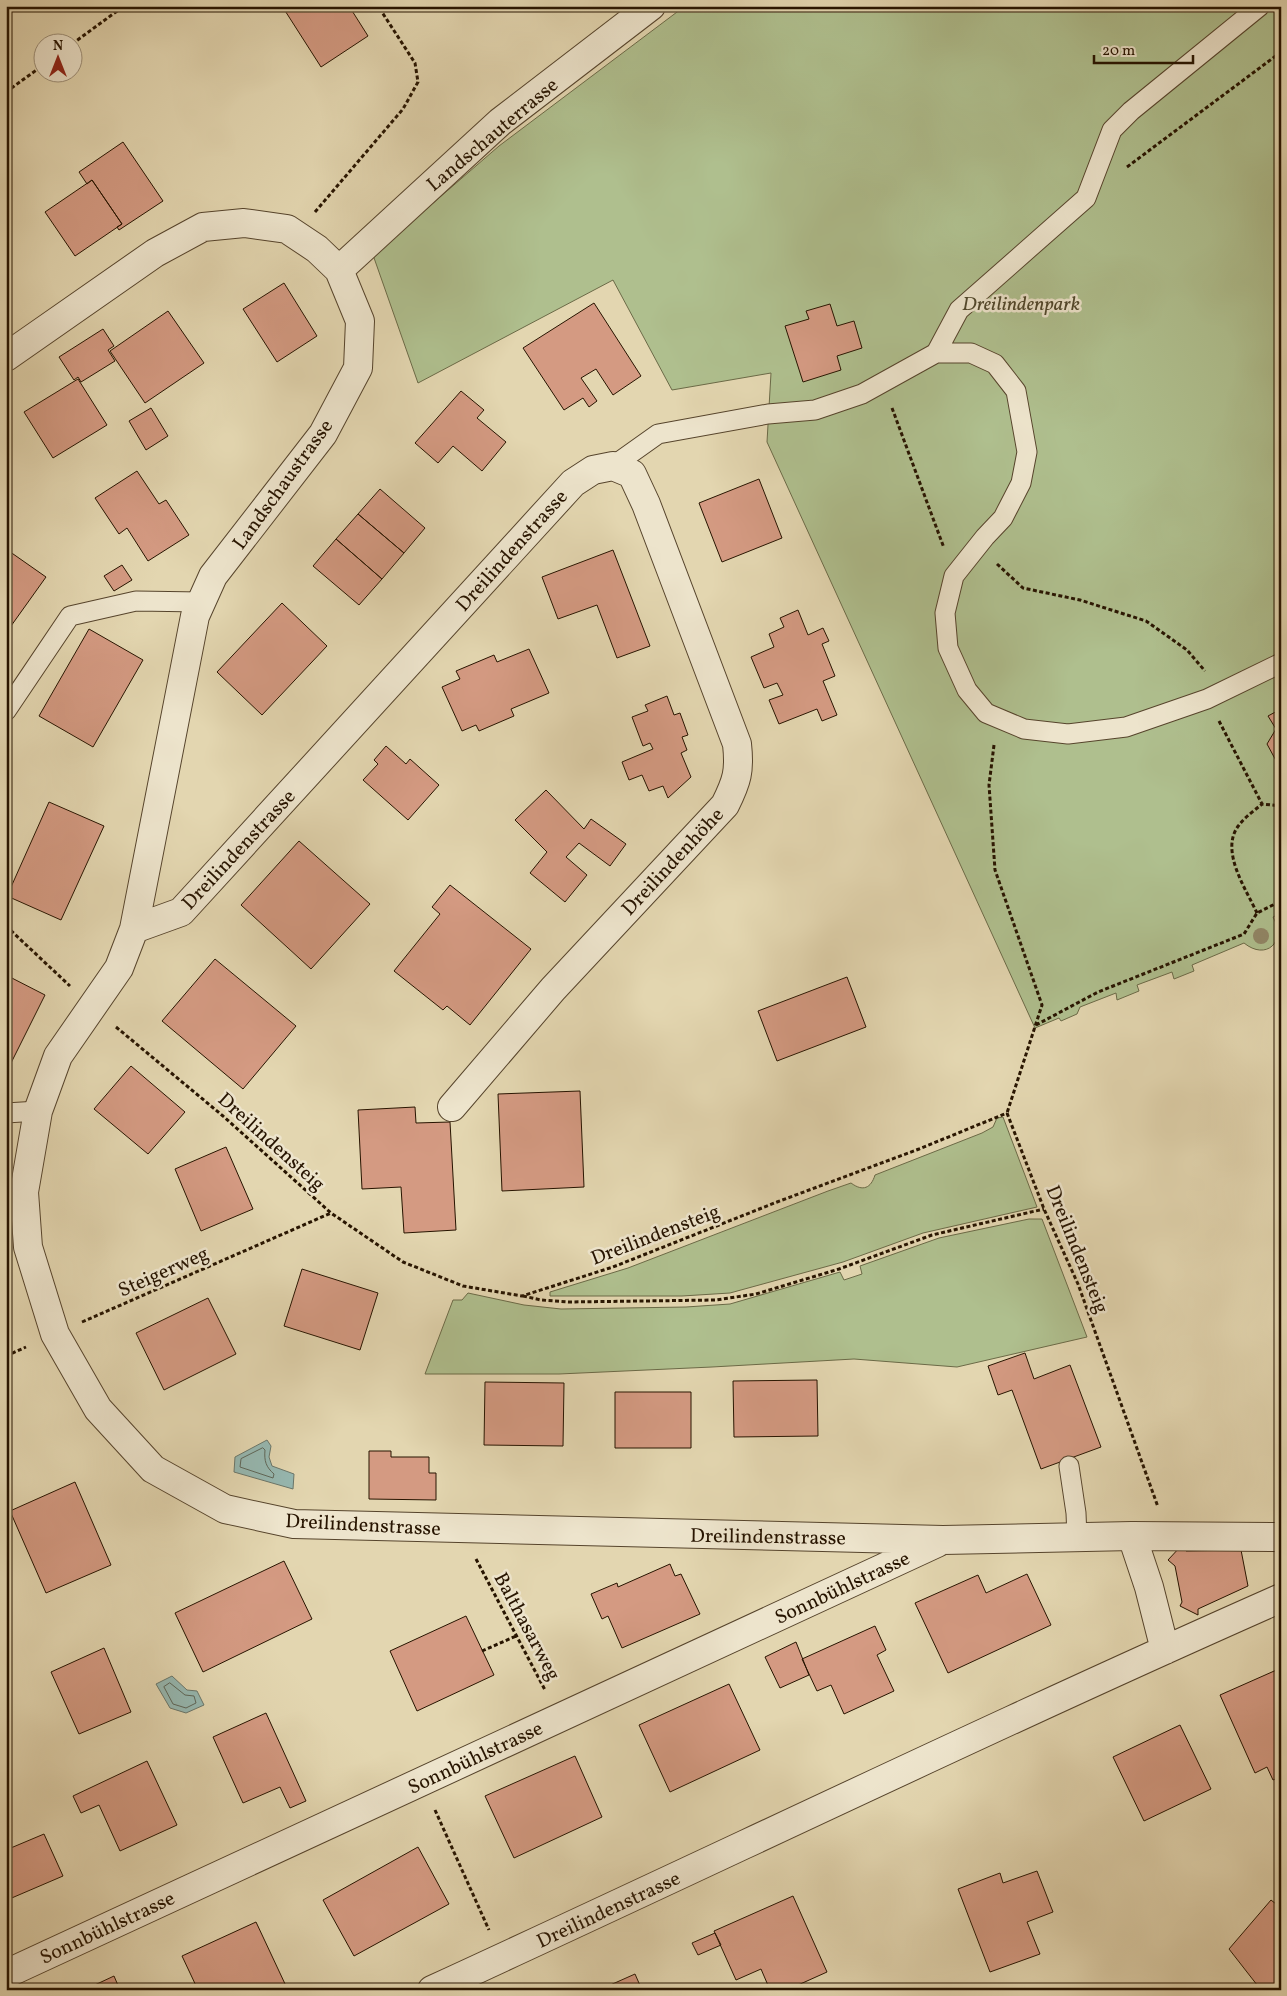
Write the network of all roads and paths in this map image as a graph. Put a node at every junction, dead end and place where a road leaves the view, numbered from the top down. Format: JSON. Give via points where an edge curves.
{"nodes":[{"id":1,"x":124,"y":6,"type":"edge"},
{"id":2,"x":378,"y":6,"type":"edge"},
{"id":3,"x":651,"y":6,"type":"edge"},
{"id":4,"x":1260,"y":6,"type":"edge"},
{"id":5,"x":82,"y":37,"type":"edge"},
{"id":6,"x":1281,"y":52,"type":"edge"},
{"id":7,"x":32,"y":73,"type":"edge"},
{"id":8,"x":6,"y":92,"type":"edge"},
{"id":9,"x":1125,"y":169,"type":"dead end"},
{"id":10,"x":311,"y":216,"type":"dead end"},
{"id":11,"x":339,"y":270,"type":"junction"},
{"id":12,"x":936,"y":353,"type":"junction"},
{"id":13,"x":6,"y":357,"type":"edge"},
{"id":14,"x":893,"y":410,"type":"dead end"},
{"id":15,"x":613,"y":466,"type":"junction"},
{"id":16,"x":985,"y":537,"type":"junction"},
{"id":17,"x":954,"y":576,"type":"junction"},
{"id":18,"x":201,"y":602,"type":"junction"},
{"id":19,"x":1281,"y":663,"type":"edge"},
{"id":20,"x":1208,"y":699,"type":"junction"},
{"id":21,"x":6,"y":711,"type":"edge"},
{"id":22,"x":998,"y":718,"type":"junction"},
{"id":23,"x":1262,"y":804,"type":"junction"},
{"id":24,"x":1281,"y":806,"type":"edge"},
{"id":25,"x":1281,"y":901,"type":"edge"},
{"id":26,"x":1257,"y":913,"type":"junction"},
{"id":27,"x":6,"y":926,"type":"edge"},
{"id":28,"x":134,"y":930,"type":"junction"},
{"id":29,"x":93,"y":1007,"type":"junction"},
{"id":30,"x":1035,"y":1025,"type":"junction"},
{"id":31,"x":452,"y":1107,"type":"dead end"},
{"id":32,"x":38,"y":1111,"type":"junction"},
{"id":33,"x":6,"y":1113,"type":"edge"},
{"id":34,"x":1007,"y":1113,"type":"junction"},
{"id":35,"x":1044,"y":1209,"type":"junction"},
{"id":36,"x":331,"y":1213,"type":"junction"},
{"id":37,"x":522,"y":1296,"type":"junction"},
{"id":38,"x":55,"y":1334,"type":"junction"},
{"id":39,"x":6,"y":1356,"type":"edge"},
{"id":40,"x":1068,"y":1466,"type":"dead end"},
{"id":41,"x":1157,"y":1504,"type":"dead end"},
{"id":42,"x":1132,"y":1536,"type":"junction"},
{"id":43,"x":1077,"y":1537,"type":"junction"},
{"id":44,"x":1281,"y":1537,"type":"edge"},
{"id":45,"x":943,"y":1540,"type":"junction"},
{"id":46,"x":475,"y":1558,"type":"dead end"},
{"id":47,"x":1281,"y":1598,"type":"edge"},
{"id":48,"x":516,"y":1636,"type":"junction"},
{"id":49,"x":1164,"y":1650,"type":"junction"},
{"id":50,"x":482,"y":1651,"type":"dead end"},
{"id":51,"x":560,"y":1717,"type":"junction"},
{"id":52,"x":434,"y":1808,"type":"dead end"},
{"id":53,"x":490,"y":1933,"type":"dead end"},
{"id":54,"x":6,"y":1974,"type":"edge"},
{"id":55,"x":432,"y":1990,"type":"edge"}],
"edges":[{"from":1,"to":5,"type":"path"},
{"from":2,"to":10,"type":"path","via":[[415,63],[418,82],[403,109]]},
{"from":3,"to":11,"type":"street","name":"Landschauterrasse","via":[[500,122]]},
{"from":4,"to":12,"type":"lane","via":[[1112,130],[1086,198],[959,310]]},
{"from":6,"to":9,"type":"path"},
{"from":7,"to":8,"type":"path"},
{"from":11,"to":13,"type":"street","name":"Landschaustrasse","via":[[317,248],[287,229],[244,223],[203,227],[155,254]]},
{"from":11,"to":18,"type":"street","name":"Landschaustrasse","via":[[360,321],[358,368],[323,434],[213,576]]},
{"from":12,"to":15,"type":"lane","name":"Dreilindenstrasse","via":[[862,394],[815,410],[768,414],[658,434]]},
{"from":12,"to":16,"type":"lane","via":[[971,353],[995,364],[1016,391],[1027,452],[1021,483],[1003,518]]},
{"from":14,"to":17,"type":"path"},
{"from":15,"to":28,"type":"street","name":"Dreilindenstrasse","via":[[593,470],[573,483],[181,912]]},
{"from":15,"to":31,"type":"street","name":"Dreilindenhöhe","via":[[632,474],[646,504],[737,744],[739,764],[735,785],[725,805],[554,989]]},
{"from":16,"to":17,"type":"lane"},
{"from":16,"to":20,"type":"path","via":[[991,559],[1023,588],[1080,600],[1146,621],[1187,650],[1208,676]]},
{"from":17,"to":22,"type":"lane","via":[[945,613],[948,648],[967,690],[986,713]]},
{"from":18,"to":21,"type":"lane","via":[[136,601],[70,616]]},
{"from":18,"to":28,"type":"street","name":"Landschaustrasse","via":[[195,616]]},
{"from":19,"to":20,"type":"lane"},
{"from":20,"to":22,"type":"lane","via":[[1126,727],[1068,734],[1024,730]]},
{"from":20,"to":23,"type":"path"},
{"from":22,"to":30,"type":"path","via":[[990,785],[995,870],[1042,1005]]},
{"from":23,"to":24,"type":"path"},
{"from":23,"to":26,"type":"path","via":[[1238,825],[1231,842],[1234,862]]},
{"from":25,"to":26,"type":"path"},
{"from":26,"to":30,"type":"path","via":[[1244,934],[1098,992]]},
{"from":27,"to":29,"type":"path","name":"Dreilindensteig"},
{"from":28,"to":29,"type":"street","name":"Dreilindenstrasse","via":[[119,968]]},
{"from":29,"to":32,"type":"street","name":"Dreilindenstrasse","via":[[58,1056]]},
{"from":29,"to":36,"type":"path","name":"Dreilindensteig"},
{"from":30,"to":34,"type":"path"},
{"from":32,"to":33,"type":"lane"},
{"from":32,"to":38,"type":"street","name":"Dreilindenstrasse","via":[[24,1192],[28,1247]]},
{"from":34,"to":35,"type":"path","name":"Dreilindensteig"},
{"from":34,"to":37,"type":"path","name":"Dreilindensteig","via":[[613,1267]]},
{"from":35,"to":37,"type":"path","via":[[932,1235],[839,1269],[756,1294],[716,1300],[568,1302]]},
{"from":35,"to":41,"type":"path","name":"Dreilindensteig","via":[[1078,1284]]},
{"from":36,"to":37,"type":"path","name":"Dreilindensteig","via":[[403,1262],[463,1286]]},
{"from":36,"to":38,"type":"path","name":"Steigerweg"},
{"from":38,"to":39,"type":"path","name":"Steigerweg"},
{"from":38,"to":45,"type":"street","name":"Dreilindenstrasse","via":[[98,1409],[152,1469],[225,1508],[294,1524]]},
{"from":40,"to":43,"type":"lane"},
{"from":42,"to":43,"type":"street","name":"Dreilindenstrasse"},
{"from":42,"to":44,"type":"street","name":"Dreilindenstrasse"},
{"from":42,"to":49,"type":"street","via":[[1149,1587]]},
{"from":43,"to":45,"type":"street","name":"Dreilindenstrasse"},
{"from":45,"to":51,"type":"street","name":"Sonnbühlstrasse"},
{"from":46,"to":48,"type":"path","name":"Balthasarweg"},
{"from":47,"to":49,"type":"street","name":"Dreilindenstrasse"},
{"from":48,"to":50,"type":"path"},
{"from":48,"to":51,"type":"path","name":"Balthasarweg"},
{"from":49,"to":55,"type":"street","name":"Dreilindenstrasse"},
{"from":51,"to":54,"type":"street","name":"Sonnbühlstrasse"},
{"from":52,"to":53,"type":"path"}]}
